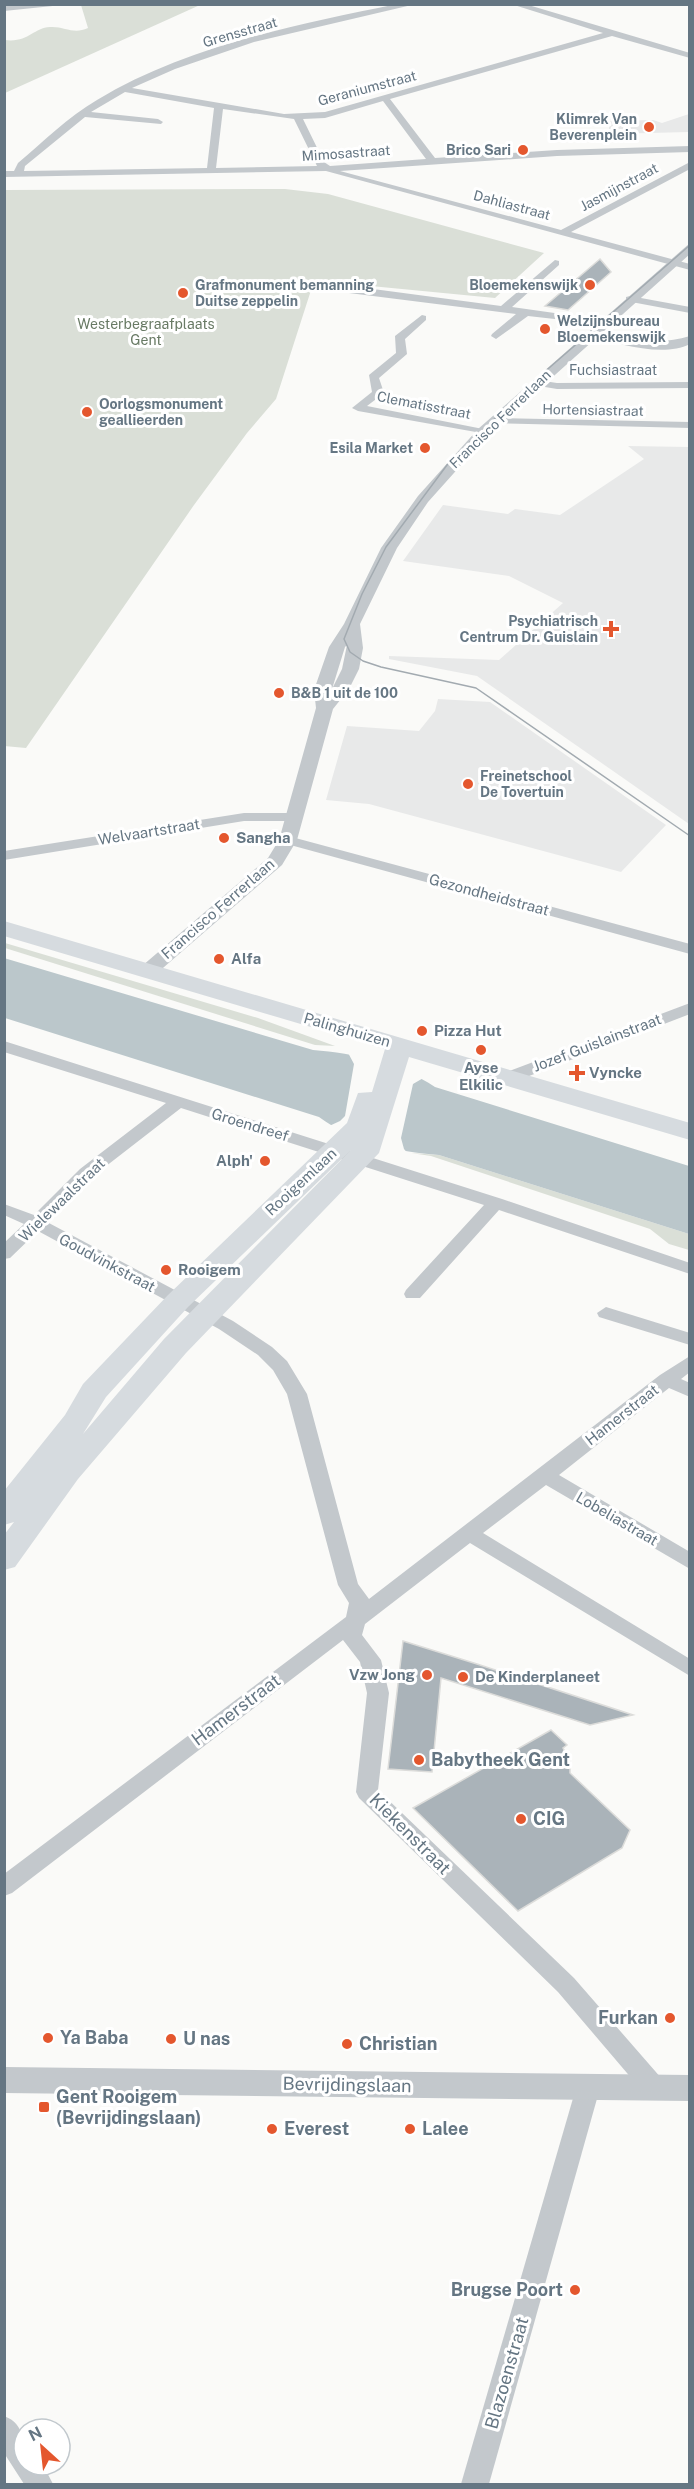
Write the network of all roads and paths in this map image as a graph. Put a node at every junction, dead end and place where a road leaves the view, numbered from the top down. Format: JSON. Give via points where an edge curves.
{"nodes":[{"id":1,"x":68,"y":4,"type":"edge"},
{"id":2,"x":412,"y":4,"type":"edge"},
{"id":3,"x":515,"y":4,"type":"edge"},
{"id":4,"x":4,"y":9,"type":"edge"},
{"id":5,"x":612,"y":33,"type":"junction"},
{"id":6,"x":687,"y":53,"type":"edge"},
{"id":7,"x":123,"y":89,"type":"junction"},
{"id":8,"x":385,"y":98,"type":"junction"},
{"id":9,"x":219,"y":105,"type":"junction"},
{"id":10,"x":85,"y":114,"type":"junction"},
{"id":11,"x":298,"y":117,"type":"junction"},
{"id":12,"x":158,"y":122,"type":"dead end"},
{"id":13,"x":690,"y":149,"type":"edge"},
{"id":14,"x":432,"y":161,"type":"junction"},
{"id":15,"x":690,"y":165,"type":"edge"},
{"id":16,"x":327,"y":168,"type":"junction"},
{"id":17,"x":211,"y":172,"type":"junction"},
{"id":18,"x":4,"y":174,"type":"edge"},
{"id":19,"x":18,"y":174,"type":"junction"},
{"id":20,"x":562,"y":233,"type":"junction"},
{"id":21,"x":690,"y":247,"type":"edge"},
{"id":22,"x":671,"y":262,"type":"junction"},
{"id":23,"x":555,"y":263,"type":"dead end"},
{"id":24,"x":690,"y":267,"type":"edge"},
{"id":25,"x":313,"y":284,"type":"dead end"},
{"id":26,"x":630,"y":299,"type":"junction"},
{"id":27,"x":505,"y":308,"type":"junction"},
{"id":28,"x":690,"y":310,"type":"edge"},
{"id":29,"x":527,"y":311,"type":"junction"},
{"id":30,"x":422,"y":318,"type":"dead end"},
{"id":31,"x":604,"y":323,"type":"junction"},
{"id":32,"x":592,"y":334,"type":"junction"},
{"id":33,"x":496,"y":336,"type":"dead end"},
{"id":34,"x":690,"y":339,"type":"edge"},
{"id":35,"x":537,"y":383,"type":"junction"},
{"id":36,"x":690,"y":385,"type":"edge"},
{"id":37,"x":496,"y":421,"type":"junction"},
{"id":38,"x":690,"y":425,"type":"edge"},
{"id":39,"x":483,"y":432,"type":"junction"},
{"id":40,"x":294,"y":817,"type":"junction"},
{"id":41,"x":288,"y":840,"type":"junction"},
{"id":42,"x":4,"y":856,"type":"edge"},
{"id":43,"x":4,"y":928,"type":"edge"},
{"id":44,"x":690,"y":949,"type":"edge"},
{"id":45,"x":149,"y":970,"type":"junction"},
{"id":46,"x":690,"y":1008,"type":"edge"},
{"id":47,"x":4,"y":1047,"type":"edge"},
{"id":48,"x":388,"y":1050,"type":"junction"},
{"id":49,"x":505,"y":1079,"type":"junction"},
{"id":50,"x":177,"y":1102,"type":"junction"},
{"id":51,"x":690,"y":1132,"type":"edge"},
{"id":52,"x":352,"y":1149,"type":"junction"},
{"id":53,"x":496,"y":1203,"type":"junction"},
{"id":54,"x":4,"y":1209,"type":"edge"},
{"id":55,"x":37,"y":1223,"type":"junction"},
{"id":56,"x":4,"y":1254,"type":"edge"},
{"id":57,"x":690,"y":1269,"type":"edge"},
{"id":58,"x":413,"y":1294,"type":"dead end"},
{"id":59,"x":178,"y":1301,"type":"junction"},
{"id":60,"x":205,"y":1313,"type":"junction"},
{"id":61,"x":606,"y":1313,"type":"dead end"},
{"id":62,"x":690,"y":1339,"type":"edge"},
{"id":63,"x":690,"y":1362,"type":"edge"},
{"id":64,"x":667,"y":1379,"type":"junction"},
{"id":65,"x":690,"y":1391,"type":"edge"},
{"id":66,"x":545,"y":1476,"type":"junction"},
{"id":67,"x":4,"y":1514,"type":"edge"},
{"id":68,"x":468,"y":1533,"type":"junction"},
{"id":69,"x":4,"y":1559,"type":"edge"},
{"id":70,"x":690,"y":1562,"type":"edge"},
{"id":71,"x":354,"y":1621,"type":"junction"},
{"id":72,"x":690,"y":1669,"type":"edge"},
{"id":73,"x":4,"y":1887,"type":"edge"},
{"id":74,"x":4,"y":2080,"type":"edge"},
{"id":75,"x":653,"y":2086,"type":"junction"},
{"id":76,"x":588,"y":2088,"type":"junction"},
{"id":77,"x":690,"y":2088,"type":"edge"},
{"id":78,"x":4,"y":2428,"type":"edge"},
{"id":79,"x":12,"y":2441,"type":"edge"},
{"id":80,"x":475,"y":2484,"type":"edge"}],
"edges":[{"from":1,"to":4,"type":"street"},
{"from":2,"to":7,"type":"street","name":"Grensstraat","via":[[256,41],[178,65]]},
{"from":3,"to":5,"type":"street"},
{"from":5,"to":6,"type":"street"},
{"from":5,"to":8,"type":"street","name":"Geraniumstraat"},
{"from":7,"to":9,"type":"street","name":"Geraniumstraat"},
{"from":7,"to":10,"type":"street","name":"Grensstraat"},
{"from":8,"to":11,"type":"street","name":"Geraniumstraat","via":[[325,116]]},
{"from":8,"to":14,"type":"street"},
{"from":9,"to":11,"type":"street","name":"Geraniumstraat"},
{"from":9,"to":17,"type":"street"},
{"from":10,"to":12,"type":"street"},
{"from":10,"to":19,"type":"street","name":"Grensstraat","via":[[21,165]]},
{"from":11,"to":16,"type":"street","via":[[320,164]]},
{"from":13,"to":14,"type":"street","name":"Mimosastraat"},
{"from":14,"to":16,"type":"street","name":"Mimosastraat"},
{"from":15,"to":20,"type":"street","name":"Jasmijnstraat"},
{"from":16,"to":17,"type":"street","name":"Mimosastraat"},
{"from":16,"to":20,"type":"street","name":"Dahliastraat"},
{"from":17,"to":19,"type":"street","name":"Mimosastraat"},
{"from":18,"to":19,"type":"street","name":"Mimosastraat"},
{"from":20,"to":22,"type":"street","name":"Dahliastraat"},
{"from":21,"to":22,"type":"street","name":"Francisco Ferrerlaan"},
{"from":22,"to":24,"type":"street","name":"Dahliastraat"},
{"from":22,"to":26,"type":"street","name":"Francisco Ferrerlaan"},
{"from":23,"to":27,"type":"street"},
{"from":25,"to":27,"type":"street"},
{"from":26,"to":28,"type":"street"},
{"from":26,"to":31,"type":"street","name":"Francisco Ferrerlaan"},
{"from":27,"to":29,"type":"street"},
{"from":29,"to":31,"type":"street"},
{"from":29,"to":33,"type":"street"},
{"from":30,"to":39,"type":"street","name":"Clematisstraat","via":[[399,338],[402,354],[373,377],[378,393],[358,408]]},
{"from":31,"to":32,"type":"street","name":"Francisco Ferrerlaan"},
{"from":32,"to":34,"type":"street","via":[[669,347],[684,345]]},
{"from":32,"to":35,"type":"street","name":"Francisco Ferrerlaan"},
{"from":35,"to":36,"type":"street","name":"Fuchsiastraat"},
{"from":35,"to":37,"type":"street","name":"Francisco Ferrerlaan"},
{"from":37,"to":38,"type":"street","name":"Hortensiastraat"},
{"from":37,"to":39,"type":"street","name":"Francisco Ferrerlaan"},
{"from":39,"to":40,"type":"street","name":"Francisco Ferrerlaan","via":[[444,473],[406,523],[370,583],[352,624],[355,656],[342,691],[325,708]]},
{"from":40,"to":41,"type":"street","name":"Francisco Ferrerlaan"},
{"from":40,"to":42,"type":"street","name":"Welvaartstraat","via":[[244,817]]},
{"from":41,"to":44,"type":"street","name":"Gezondheidstraat"},
{"from":41,"to":45,"type":"street","name":"Francisco Ferrerlaan","via":[[275,861]]},
{"from":43,"to":45,"type":"main road","name":"Palinghuizen"},
{"from":45,"to":48,"type":"main road","name":"Palinghuizen"},
{"from":46,"to":49,"type":"street","name":"Jozef Guislainstraat"},
{"from":47,"to":50,"type":"street","name":"Groendreef"},
{"from":48,"to":49,"type":"main road","name":"Palinghuizen"},
{"from":48,"to":52,"type":"main road","name":"Rooigemlaan","via":[[375,1132]]},
{"from":49,"to":51,"type":"main road","name":"Palinghuizen"},
{"from":50,"to":52,"type":"street","name":"Groendreef"},
{"from":50,"to":55,"type":"street","name":"Wielewaalstraat","via":[[86,1173]]},
{"from":52,"to":53,"type":"street","name":"Groendreef"},
{"from":52,"to":59,"type":"main road","name":"Rooigemlaan"},
{"from":52,"to":60,"type":"main road","name":"Rooigemlaan"},
{"from":53,"to":57,"type":"street","name":"Groendreef"},
{"from":53,"to":58,"type":"street"},
{"from":54,"to":55,"type":"street","name":"Goudvinkstraat"},
{"from":55,"to":56,"type":"street","name":"Wielewaalstraat"},
{"from":55,"to":59,"type":"street","name":"Goudvinkstraat"},
{"from":59,"to":60,"type":"street"},
{"from":59,"to":67,"type":"main road","name":"Rooigemlaan","via":[[94,1391],[77,1420]]},
{"from":60,"to":69,"type":"main road","name":"Rooigemlaan","via":[[67,1472]]},
{"from":60,"to":71,"type":"street","name":"Kiekenstraat","via":[[266,1352],[286,1370],[297,1394],[348,1585],[360,1602]]},
{"from":61,"to":62,"type":"street"},
{"from":63,"to":64,"type":"street","name":"Hamerstraat"},
{"from":64,"to":65,"type":"street"},
{"from":64,"to":66,"type":"street","name":"Hamerstraat"},
{"from":66,"to":68,"type":"street","name":"Hamerstraat"},
{"from":66,"to":70,"type":"street","name":"Lobeliastraat"},
{"from":68,"to":71,"type":"street","name":"Hamerstraat"},
{"from":68,"to":72,"type":"street"},
{"from":71,"to":73,"type":"street","name":"Hamerstraat"},
{"from":71,"to":75,"type":"street","name":"Kiekenstraat","via":[[351,1636],[370,1660],[378,1693],[366,1792],[566,1985]]},
{"from":74,"to":76,"type":"street","name":"Bevrijdingslaan"},
{"from":75,"to":76,"type":"street","name":"Bevrijdingslaan"},
{"from":75,"to":77,"type":"street","name":"Bevrijdingslaan"},
{"from":76,"to":80,"type":"street","name":"Blazoenstraat"},
{"from":78,"to":79,"type":"street"}]}
